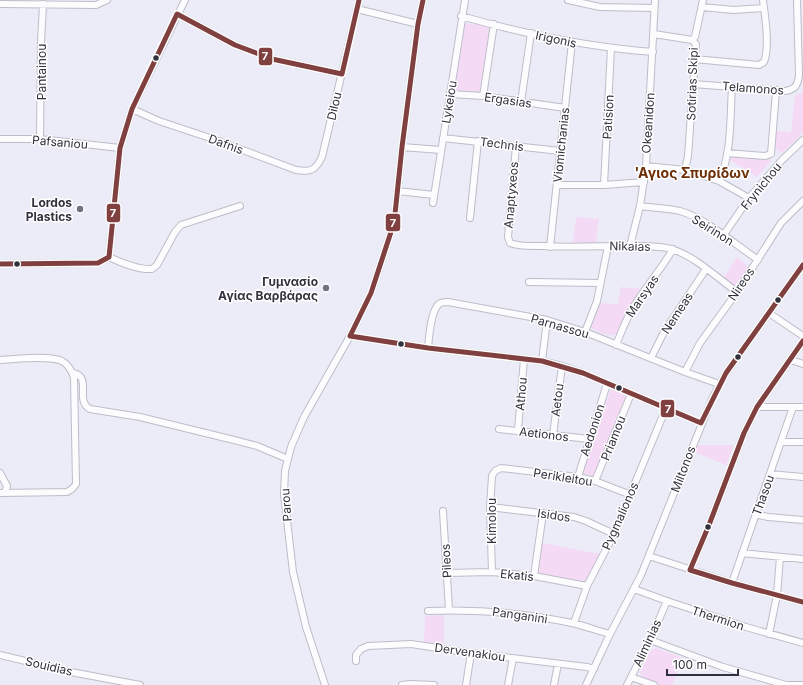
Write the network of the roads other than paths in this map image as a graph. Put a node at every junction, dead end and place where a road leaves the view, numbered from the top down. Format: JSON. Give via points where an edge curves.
{"nodes":[{"id":1,"x":107,"y":0,"type":"edge"},
{"id":2,"x":185,"y":0,"type":"edge"},
{"id":3,"x":359,"y":0,"type":"edge"},
{"id":4,"x":423,"y":0,"type":"edge"},
{"id":5,"x":465,"y":0,"type":"edge"},
{"id":6,"x":568,"y":0,"type":"edge"},
{"id":7,"x":655,"y":0,"type":"edge"},
{"id":8,"x":703,"y":0,"type":"edge"},
{"id":9,"x":763,"y":0,"type":"edge"},
{"id":10,"x":797,"y":0,"type":"edge"},
{"id":11,"x":613,"y":3,"type":"edge"},
{"id":12,"x":0,"y":4,"type":"edge"},
{"id":13,"x":43,"y":4,"type":"junction"},
{"id":14,"x":702,"y":7,"type":"junction"},
{"id":15,"x":654,"y":8,"type":"junction"},
{"id":16,"x":764,"y":8,"type":"junction"},
{"id":17,"x":357,"y":9,"type":"junction"},
{"id":18,"x":178,"y":14,"type":"junction"},
{"id":19,"x":462,"y":16,"type":"junction"},
{"id":20,"x":800,"y":19,"type":"edge"},
{"id":21,"x":418,"y":24,"type":"junction"},
{"id":22,"x":494,"y":24,"type":"junction"},
{"id":23,"x":531,"y":33,"type":"junction"},
{"id":24,"x":654,"y":34,"type":"junction"},
{"id":25,"x":692,"y":40,"type":"junction"},
{"id":26,"x":572,"y":42,"type":"junction"},
{"id":27,"x":611,"y":48,"type":"junction"},
{"id":28,"x":653,"y":52,"type":"junction"},
{"id":29,"x":694,"y":59,"type":"junction"},
{"id":30,"x":342,"y":74,"type":"junction"},
{"id":31,"x":693,"y":84,"type":"junction"},
{"id":32,"x":732,"y":87,"type":"junction"},
{"id":33,"x":776,"y":91,"type":"junction"},
{"id":34,"x":450,"y":94,"type":"junction"},
{"id":35,"x":483,"y":96,"type":"junction"},
{"id":36,"x":521,"y":102,"type":"junction"},
{"id":37,"x":565,"y":108,"type":"junction"},
{"id":38,"x":132,"y":109,"type":"junction"},
{"id":39,"x":444,"y":138,"type":"junction"},
{"id":40,"x":0,"y":139,"type":"edge"},
{"id":41,"x":40,"y":139,"type":"junction"},
{"id":42,"x":803,"y":140,"type":"edge"},
{"id":43,"x":478,"y":142,"type":"junction"},
{"id":44,"x":516,"y":146,"type":"junction"},
{"id":45,"x":402,"y":147,"type":"junction"},
{"id":46,"x":120,"y":148,"type":"junction"},
{"id":47,"x":441,"y":150,"type":"junction"},
{"id":48,"x":560,"y":151,"type":"junction"},
{"id":49,"x":727,"y":153,"type":"junction"},
{"id":50,"x":319,"y":165,"type":"joint"},
{"id":51,"x":646,"y":166,"type":"junction"},
{"id":52,"x":685,"y":170,"type":"junction"},
{"id":53,"x":719,"y":181,"type":"junction"},
{"id":54,"x":644,"y":182,"type":"junction"},
{"id":55,"x":557,"y":185,"type":"junction"},
{"id":56,"x":604,"y":185,"type":"junction"},
{"id":57,"x":398,"y":191,"type":"junction"},
{"id":58,"x":434,"y":195,"type":"junction"},
{"id":59,"x":748,"y":198,"type":"junction"},
{"id":60,"x":803,"y":201,"type":"edge"},
{"id":61,"x":433,"y":203,"type":"dead end"},
{"id":62,"x":240,"y":206,"type":"dead end"},
{"id":63,"x":640,"y":206,"type":"junction"},
{"id":64,"x":470,"y":218,"type":"dead end"},
{"id":65,"x":723,"y":236,"type":"junction"},
{"id":66,"x":510,"y":243,"type":"joint"},
{"id":67,"x":608,"y":246,"type":"junction"},
{"id":68,"x":630,"y":246,"type":"junction"},
{"id":69,"x":550,"y":247,"type":"junction"},
{"id":70,"x":673,"y":249,"type":"junction"},
{"id":71,"x":109,"y":257,"type":"junction"},
{"id":72,"x":758,"y":260,"type":"junction"},
{"id":73,"x":0,"y":264,"type":"edge"},
{"id":74,"x":803,"y":265,"type":"edge"},
{"id":75,"x":706,"y":270,"type":"junction"},
{"id":76,"x":529,"y":282,"type":"dead end"},
{"id":77,"x":600,"y":283,"type":"junction"},
{"id":78,"x":736,"y":292,"type":"junction"},
{"id":79,"x":769,"y":313,"type":"junction"},
{"id":80,"x":547,"y":320,"type":"junction"},
{"id":81,"x":585,"y":332,"type":"junction"},
{"id":82,"x":350,"y":336,"type":"junction"},
{"id":83,"x":803,"y":336,"type":"edge"},
{"id":84,"x":803,"y":341,"type":"edge"},
{"id":85,"x":616,"y":345,"type":"junction"},
{"id":86,"x":428,"y":348,"type":"junction"},
{"id":87,"x":651,"y":358,"type":"junction"},
{"id":88,"x":524,"y":359,"type":"junction"},
{"id":89,"x":0,"y":360,"type":"edge"},
{"id":90,"x":791,"y":360,"type":"junction"},
{"id":91,"x":542,"y":361,"type":"junction"},
{"id":92,"x":803,"y":364,"type":"edge"},
{"id":93,"x":562,"y":366,"type":"junction"},
{"id":94,"x":685,"y":372,"type":"junction"},
{"id":95,"x":73,"y":373,"type":"junction"},
{"id":96,"x":607,"y":384,"type":"junction"},
{"id":97,"x":719,"y":384,"type":"junction"},
{"id":98,"x":631,"y":394,"type":"junction"},
{"id":99,"x":757,"y":406,"type":"junction"},
{"id":100,"x":793,"y":407,"type":"junction"},
{"id":101,"x":803,"y":407,"type":"edge"},
{"id":102,"x":666,"y":408,"type":"junction"},
{"id":103,"x":701,"y":423,"type":"junction"},
{"id":104,"x":499,"y":429,"type":"dead end"},
{"id":105,"x":518,"y":430,"type":"junction"},
{"id":106,"x":553,"y":435,"type":"junction"},
{"id":107,"x":589,"y":439,"type":"junction"},
{"id":108,"x":781,"y":442,"type":"junction"},
{"id":109,"x":803,"y":442,"type":"edge"},
{"id":110,"x":288,"y":459,"type":"junction"},
{"id":111,"x":495,"y":471,"type":"joint"},
{"id":112,"x":0,"y":473,"type":"edge"},
{"id":113,"x":770,"y":474,"type":"junction"},
{"id":114,"x":578,"y":477,"type":"junction"},
{"id":115,"x":803,"y":477,"type":"edge"},
{"id":116,"x":595,"y":481,"type":"junction"},
{"id":117,"x":2,"y":493,"type":"edge"},
{"id":118,"x":631,"y":495,"type":"junction"},
{"id":119,"x":490,"y":507,"type":"junction"},
{"id":120,"x":443,"y":511,"type":"dead end"},
{"id":121,"x":543,"y":513,"type":"junction"},
{"id":122,"x":755,"y":514,"type":"junction"},
{"id":123,"x":803,"y":520,"type":"edge"},
{"id":124,"x":614,"y":534,"type":"junction"},
{"id":125,"x":742,"y":553,"type":"junction"},
{"id":126,"x":649,"y":556,"type":"junction"},
{"id":127,"x":780,"y":557,"type":"junction"},
{"id":128,"x":803,"y":559,"type":"edge"},
{"id":129,"x":690,"y":570,"type":"junction"},
{"id":130,"x":492,"y":572,"type":"junction"},
{"id":131,"x":447,"y":573,"type":"junction"},
{"id":132,"x":534,"y":576,"type":"junction"},
{"id":133,"x":732,"y":583,"type":"junction"},
{"id":134,"x":587,"y":586,"type":"junction"},
{"id":135,"x":634,"y":589,"type":"junction"},
{"id":136,"x":777,"y":595,"type":"junction"},
{"id":137,"x":667,"y":601,"type":"junction"},
{"id":138,"x":803,"y":602,"type":"edge"},
{"id":139,"x":449,"y":610,"type":"junction"},
{"id":140,"x":428,"y":611,"type":"dead end"},
{"id":141,"x":574,"y":623,"type":"junction"},
{"id":142,"x":610,"y":634,"type":"junction"},
{"id":143,"x":769,"y":634,"type":"junction"},
{"id":144,"x":650,"y":640,"type":"junction"},
{"id":145,"x":803,"y":643,"type":"edge"},
{"id":146,"x":471,"y":653,"type":"junction"},
{"id":147,"x":2,"y":656,"type":"edge"},
{"id":148,"x":513,"y":658,"type":"junction"},
{"id":149,"x":356,"y":661,"type":"dead end"},
{"id":150,"x":558,"y":664,"type":"junction"},
{"id":151,"x":594,"y":669,"type":"junction"},
{"id":152,"x":632,"y":676,"type":"junction"},
{"id":153,"x":140,"y":685,"type":"edge"},
{"id":154,"x":325,"y":685,"type":"edge"},
{"id":155,"x":402,"y":685,"type":"edge"},
{"id":156,"x":434,"y":685,"type":"edge"},
{"id":157,"x":466,"y":685,"type":"edge"},
{"id":158,"x":508,"y":685,"type":"edge"},
{"id":159,"x":554,"y":685,"type":"edge"},
{"id":160,"x":586,"y":685,"type":"edge"},
{"id":161,"x":627,"y":685,"type":"edge"},
{"id":162,"x":654,"y":685,"type":"edge"},
{"id":163,"x":803,"y":685,"type":"edge"}],
"edges":[{"from":1,"to":13,"type":"street","via":[[96,5]]},
{"from":2,"to":18,"type":"street"},
{"from":3,"to":17,"type":"street","name":"Dilou"},
{"from":4,"to":21,"type":"street","name":"Parou"},
{"from":5,"to":19,"type":"street","name":"Lykeiou"},
{"from":6,"to":11,"type":"street","via":[[600,6]]},
{"from":7,"to":15,"type":"street","name":"Okeanidon"},
{"from":8,"to":14,"type":"street","name":"Sotirias Skipi"},
{"from":9,"to":16,"type":"street"},
{"from":10,"to":20,"type":"street","name":"Telamonos"},
{"from":11,"to":15,"type":"street"},
{"from":12,"to":13,"type":"street"},
{"from":13,"to":41,"type":"street","name":"Pantainou"},
{"from":14,"to":16,"type":"street","via":[[733,10]]},
{"from":14,"to":25,"type":"street","name":"Sotirias Skipi","via":[[695,37]]},
{"from":15,"to":24,"type":"street","name":"Okeanidon"},
{"from":16,"to":29,"type":"street","via":[[764,62],[759,65]]},
{"from":17,"to":21,"type":"street"},
{"from":17,"to":30,"type":"street","name":"Dilou"},
{"from":18,"to":30,"type":"street","via":[[257,54]]},
{"from":18,"to":38,"type":"street"},
{"from":19,"to":22,"type":"street","name":"Irigonis"},
{"from":19,"to":34,"type":"street","name":"Lykeiou"},
{"from":20,"to":33,"type":"street","name":"Telamonos","via":[[798,81],[792,90]]},
{"from":21,"to":45,"type":"street","name":"Parou"},
{"from":22,"to":23,"type":"street","name":"Irigonis"},
{"from":22,"to":35,"type":"street"},
{"from":23,"to":26,"type":"street","name":"Irigonis"},
{"from":23,"to":36,"type":"street"},
{"from":24,"to":25,"type":"street"},
{"from":24,"to":28,"type":"street","name":"Okeanidon"},
{"from":25,"to":29,"type":"street","name":"Sotirias Skipi","via":[[696,44]]},
{"from":26,"to":27,"type":"street","name":"Irigonis"},
{"from":26,"to":37,"type":"street","name":"Viomichanias"},
{"from":27,"to":28,"type":"street","name":"Irigonis"},
{"from":27,"to":56,"type":"street","name":"Patision"},
{"from":28,"to":51,"type":"street","name":"Okeanidon"},
{"from":29,"to":31,"type":"street","name":"Sotirias Skipi"},
{"from":30,"to":50,"type":"street","name":"Dilou"},
{"from":31,"to":32,"type":"street","name":"Telamonos"},
{"from":31,"to":52,"type":"street","name":"Sotirias Skipi"},
{"from":32,"to":33,"type":"street","name":"Telamonos"},
{"from":32,"to":49,"type":"street"},
{"from":33,"to":49,"type":"street","via":[[771,154],[766,156]]},
{"from":34,"to":35,"type":"street","name":"Ergasias"},
{"from":34,"to":39,"type":"street","name":"Lykeiou"},
{"from":35,"to":36,"type":"street","name":"Ergasias"},
{"from":36,"to":37,"type":"street","name":"Ergasias"},
{"from":37,"to":48,"type":"street","name":"Viomichanias"},
{"from":38,"to":46,"type":"street"},
{"from":38,"to":50,"type":"street","name":"Dafnis","via":[[296,170],[307,172]]},
{"from":39,"to":43,"type":"street","name":"Technis"},
{"from":39,"to":47,"type":"street","name":"Lykeiou"},
{"from":40,"to":41,"type":"street","name":"Pafsaniou"},
{"from":41,"to":46,"type":"street","name":"Pafsaniou"},
{"from":42,"to":59,"type":"street","name":"Frynichou"},
{"from":43,"to":44,"type":"street","name":"Technis"},
{"from":43,"to":64,"type":"street"},
{"from":44,"to":48,"type":"street","name":"Technis"},
{"from":44,"to":66,"type":"street","name":"Anaptyxeos","via":[[508,237]]},
{"from":45,"to":47,"type":"street"},
{"from":45,"to":57,"type":"street","name":"Parou"},
{"from":46,"to":71,"type":"street"},
{"from":47,"to":58,"type":"street","name":"Lykeiou"},
{"from":48,"to":55,"type":"street","name":"Viomichanias"},
{"from":49,"to":53,"type":"street"},
{"from":51,"to":52,"type":"street"},
{"from":51,"to":54,"type":"street","name":"Okeanidon"},
{"from":52,"to":53,"type":"street"},
{"from":53,"to":59,"type":"street"},
{"from":54,"to":56,"type":"street"},
{"from":54,"to":63,"type":"street","name":"Okeanidon"},
{"from":55,"to":56,"type":"street"},
{"from":55,"to":69,"type":"street","name":"Viomichanias"},
{"from":57,"to":58,"type":"street"},
{"from":57,"to":82,"type":"street","name":"Parou","via":[[391,232],[379,271]]},
{"from":58,"to":61,"type":"street","name":"Lykeiou"},
{"from":59,"to":65,"type":"street","name":"Frynichou"},
{"from":60,"to":72,"type":"street","name":"Nireos","via":[[781,223]]},
{"from":62,"to":71,"type":"street","via":[[181,225],[152,269],[143,269]]},
{"from":63,"to":65,"type":"street","name":"Seirinon","via":[[679,211],[693,216]]},
{"from":63,"to":68,"type":"street","name":"Okeanidon"},
{"from":65,"to":72,"type":"street","name":"Seirinon"},
{"from":66,"to":69,"type":"street","name":"Nikaias","via":[[518,246]]},
{"from":67,"to":68,"type":"street","name":"Nikaias"},
{"from":67,"to":69,"type":"street","name":"Nikaias"},
{"from":67,"to":77,"type":"street"},
{"from":68,"to":70,"type":"street","name":"Nikaias"},
{"from":70,"to":75,"type":"street","name":"Nikaias"},
{"from":70,"to":85,"type":"street","name":"Marsyas","via":[[636,303]]},
{"from":71,"to":73,"type":"street","via":[[98,263]]},
{"from":72,"to":78,"type":"street","name":"Nireos"},
{"from":74,"to":79,"type":"street","name":"Miltonos"},
{"from":75,"to":78,"type":"street","name":"Nikaias"},
{"from":75,"to":87,"type":"street","name":"Nemeas","via":[[664,332]]},
{"from":76,"to":77,"type":"street"},
{"from":77,"to":81,"type":"street","via":[[597,302]]},
{"from":78,"to":94,"type":"street","name":"Nireos","via":[[700,342]]},
{"from":79,"to":83,"type":"street"},
{"from":79,"to":97,"type":"street","name":"Miltonos"},
{"from":80,"to":81,"type":"street","name":"Parnassou"},
{"from":80,"to":86,"type":"street","name":"Parnassou","via":[[442,302],[434,311]]},
{"from":80,"to":91,"type":"street"},
{"from":81,"to":85,"type":"street","name":"Parnassou"},
{"from":82,"to":86,"type":"street"},
{"from":82,"to":110,"type":"street","name":"Parou","via":[[304,417]]},
{"from":84,"to":90,"type":"street"},
{"from":85,"to":87,"type":"street","name":"Parnassou"},
{"from":86,"to":88,"type":"street"},
{"from":87,"to":94,"type":"street","name":"Parnassou"},
{"from":88,"to":91,"type":"street"},
{"from":88,"to":105,"type":"street","name":"Athou"},
{"from":89,"to":95,"type":"street","via":[[53,358],[62,362]]},
{"from":90,"to":92,"type":"street"},
{"from":90,"to":99,"type":"street"},
{"from":91,"to":93,"type":"street"},
{"from":93,"to":96,"type":"street"},
{"from":93,"to":106,"type":"street","name":"Aetou"},
{"from":94,"to":97,"type":"street","name":"Parnassou"},
{"from":95,"to":110,"type":"street","via":[[83,382],[83,401],[90,409],[140,417],[234,440]]},
{"from":95,"to":117,"type":"street","via":[[76,484],[67,492]]},
{"from":96,"to":98,"type":"street"},
{"from":96,"to":107,"type":"street","name":"Aedonion"},
{"from":97,"to":103,"type":"street","name":"Miltonos"},
{"from":98,"to":102,"type":"street"},
{"from":98,"to":116,"type":"street","name":"Priamou"},
{"from":99,"to":100,"type":"street"},
{"from":99,"to":129,"type":"street"},
{"from":100,"to":101,"type":"street"},
{"from":100,"to":108,"type":"street","name":"Thasou"},
{"from":102,"to":103,"type":"street"},
{"from":102,"to":118,"type":"street","name":"Pygmalionos"},
{"from":103,"to":126,"type":"street","name":"Miltonos"},
{"from":104,"to":105,"type":"street","name":"Aetionos"},
{"from":105,"to":106,"type":"street","name":"Aetionos"},
{"from":106,"to":107,"type":"street","name":"Aetionos"},
{"from":107,"to":114,"type":"street","name":"Aedonion"},
{"from":108,"to":109,"type":"street"},
{"from":108,"to":113,"type":"street","name":"Thasou"},
{"from":110,"to":154,"type":"street","name":"Parou","via":[[284,494],[293,572],[306,627]]},
{"from":111,"to":114,"type":"street","name":"Perikleitou","via":[[501,468]]},
{"from":111,"to":119,"type":"street","name":"Kimolou","via":[[492,476]]},
{"from":112,"to":117,"type":"street","via":[[7,486]]},
{"from":113,"to":115,"type":"street"},
{"from":113,"to":122,"type":"street","name":"Thasou"},
{"from":114,"to":116,"type":"street","name":"Perikleitou"},
{"from":116,"to":118,"type":"street","name":"Perikleitou"},
{"from":118,"to":124,"type":"street","name":"Pygmalionos"},
{"from":119,"to":121,"type":"street","name":"Isidos"},
{"from":119,"to":130,"type":"street","name":"Kimolou"},
{"from":120,"to":131,"type":"street","name":"Pileos"},
{"from":121,"to":124,"type":"street","name":"Isidos","via":[[574,517]]},
{"from":121,"to":132,"type":"street"},
{"from":122,"to":123,"type":"street"},
{"from":122,"to":125,"type":"street","name":"Thasou"},
{"from":124,"to":134,"type":"street","name":"Pygmalionos"},
{"from":125,"to":127,"type":"street"},
{"from":125,"to":133,"type":"street","name":"Thasou"},
{"from":126,"to":129,"type":"street"},
{"from":126,"to":135,"type":"street","name":"Miltonos"},
{"from":127,"to":128,"type":"street"},
{"from":127,"to":136,"type":"street"},
{"from":129,"to":133,"type":"street"},
{"from":130,"to":131,"type":"street","name":"Ekatis"},
{"from":130,"to":132,"type":"street","name":"Ekatis"},
{"from":131,"to":139,"type":"street","name":"Pileos"},
{"from":132,"to":134,"type":"street","name":"Ekatis"},
{"from":133,"to":136,"type":"street"},
{"from":134,"to":141,"type":"street","name":"Pygmalionos"},
{"from":135,"to":137,"type":"street","name":"Thermion"},
{"from":135,"to":142,"type":"street","name":"Miltonos"},
{"from":136,"to":138,"type":"street"},
{"from":136,"to":143,"type":"street"},
{"from":137,"to":143,"type":"street","name":"Thermion"},
{"from":137,"to":144,"type":"street","name":"Aliminias"},
{"from":139,"to":140,"type":"street","name":"Panganini"},
{"from":139,"to":141,"type":"street","name":"Panganini","via":[[488,611]]},
{"from":141,"to":142,"type":"street","name":"Panganini"},
{"from":142,"to":151,"type":"street","name":"Miltonos"},
{"from":143,"to":145,"type":"street","name":"Thermion"},
{"from":144,"to":152,"type":"street","name":"Aliminias"},
{"from":144,"to":163,"type":"street","via":[[728,668],[786,685]]},
{"from":146,"to":148,"type":"street","name":"Dervenakiou"},
{"from":146,"to":149,"type":"street","name":"Dervenakiou","via":[[412,644],[368,646],[356,655]]},
{"from":146,"to":157,"type":"street"},
{"from":147,"to":153,"type":"street","name":"Souidias"},
{"from":148,"to":150,"type":"street","name":"Dervenakiou"},
{"from":148,"to":158,"type":"street"},
{"from":150,"to":151,"type":"street","name":"Dervenakiou"},
{"from":150,"to":159,"type":"street"},
{"from":151,"to":160,"type":"street","name":"Miltonos"},
{"from":152,"to":161,"type":"street","name":"Aliminias"},
{"from":152,"to":162,"type":"street"},
{"from":155,"to":156,"type":"street"}]}
